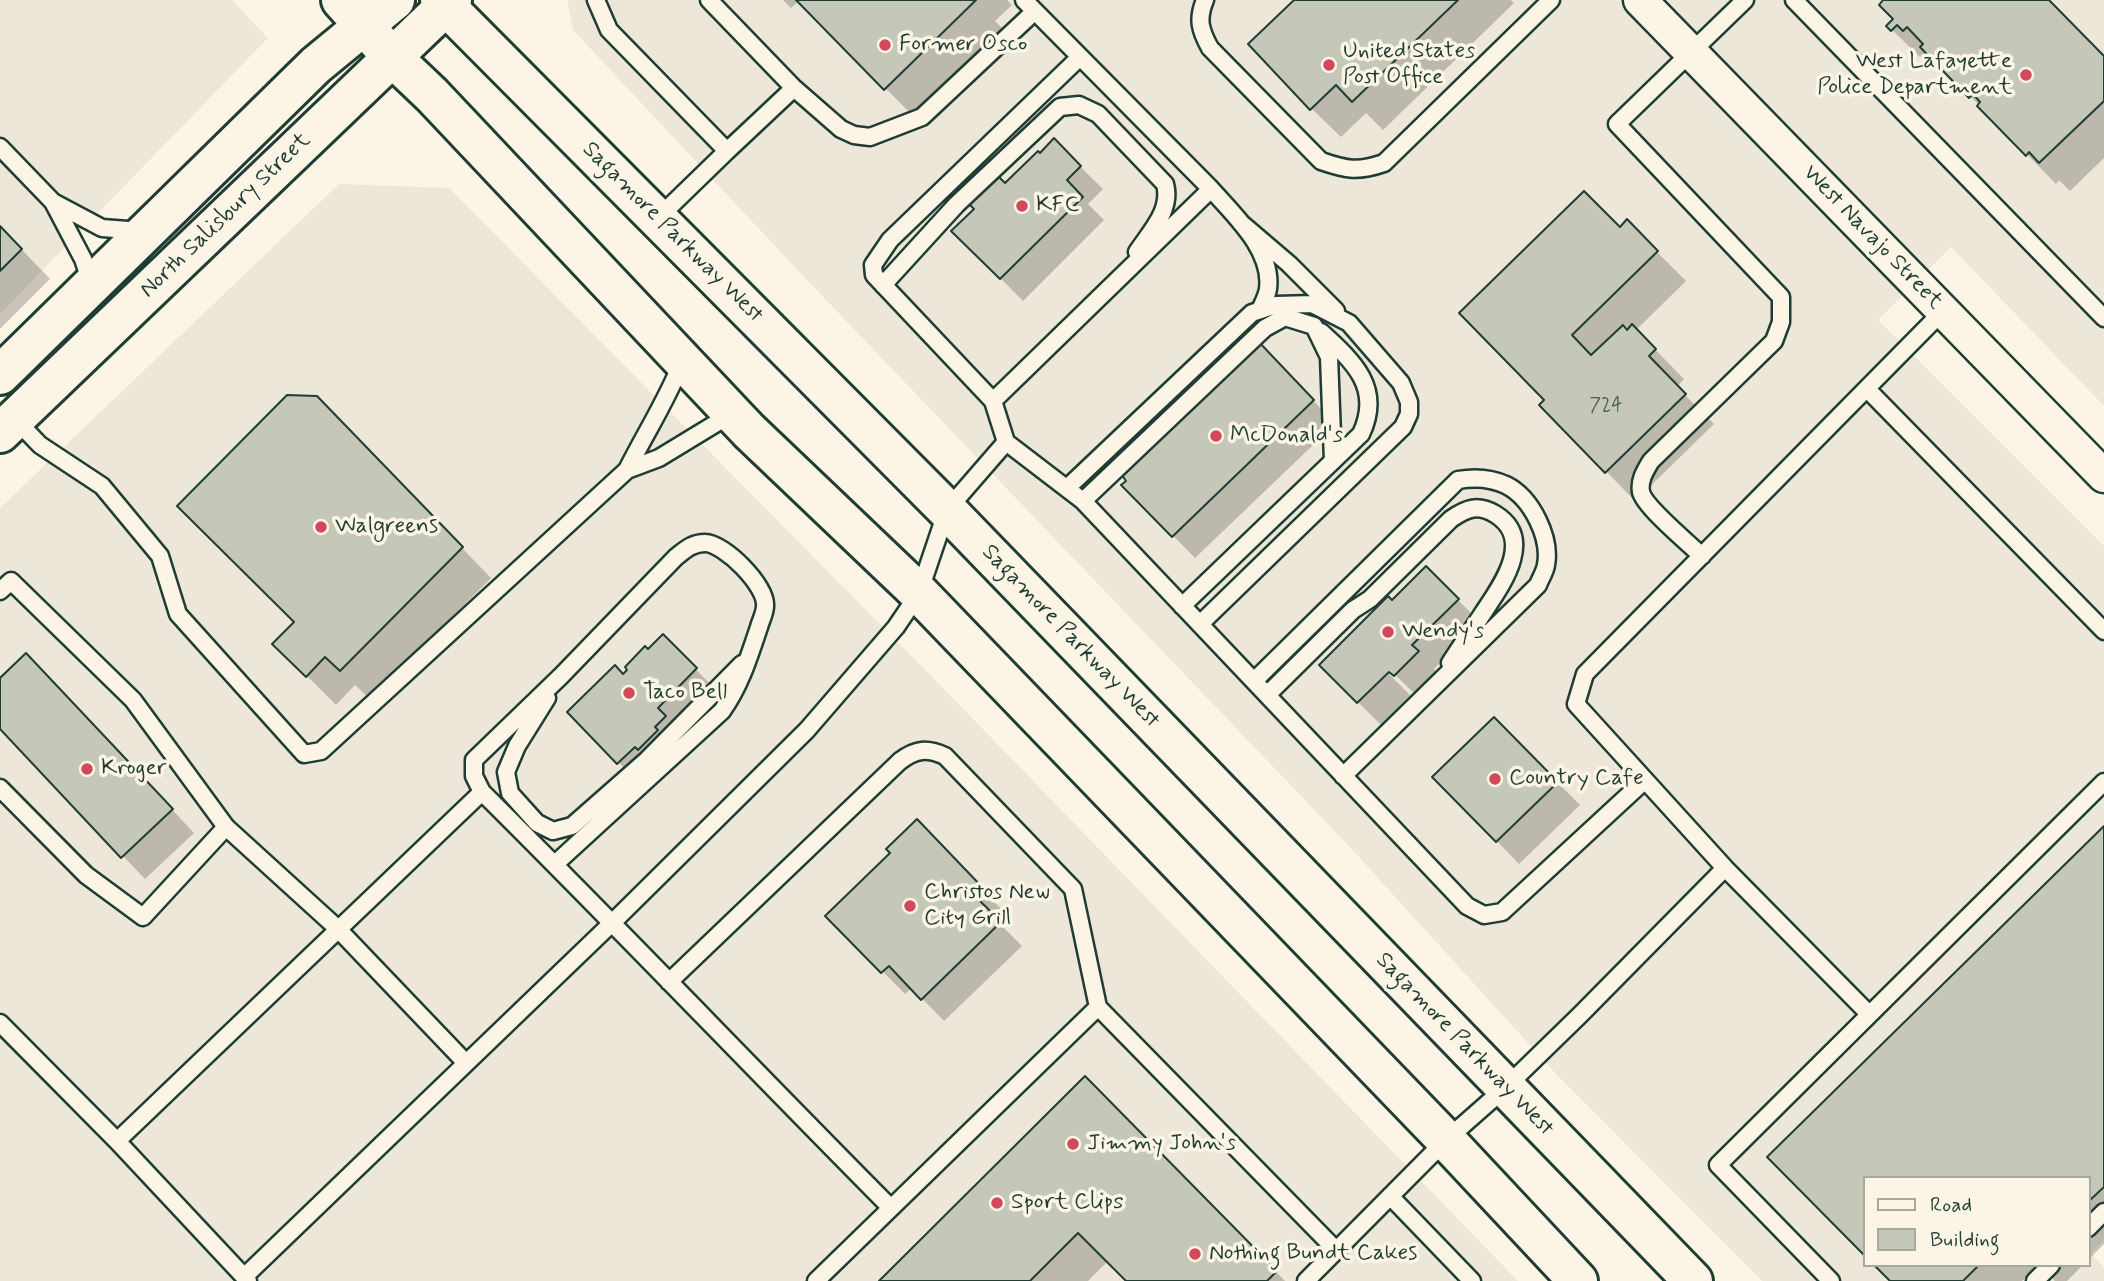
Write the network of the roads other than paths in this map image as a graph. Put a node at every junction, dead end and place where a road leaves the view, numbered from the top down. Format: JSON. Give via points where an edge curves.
{"nodes":[{"id":1,"x":395,"y":0,"type":"edge"},
{"id":2,"x":596,"y":0,"type":"edge"},
{"id":3,"x":709,"y":0,"type":"edge"},
{"id":4,"x":1205,"y":0,"type":"edge"},
{"id":5,"x":1551,"y":0,"type":"edge"},
{"id":6,"x":1640,"y":0,"type":"edge"},
{"id":7,"x":1745,"y":0,"type":"edge"},
{"id":8,"x":1794,"y":0,"type":"edge"},
{"id":9,"x":446,"y":2,"type":"edge"},
{"id":10,"x":1030,"y":5,"type":"edge"},
{"id":11,"x":354,"y":13,"type":"edge"},
{"id":12,"x":1691,"y":52,"type":"junction"},
{"id":13,"x":392,"y":57,"type":"junction"},
{"id":14,"x":1080,"y":57,"type":"junction"},
{"id":15,"x":794,"y":88,"type":"junction"},
{"id":16,"x":0,"y":147,"type":"edge"},
{"id":17,"x":727,"y":151,"type":"junction"},
{"id":18,"x":1211,"y":189,"type":"junction"},
{"id":19,"x":53,"y":202,"type":"junction"},
{"id":20,"x":658,"y":218,"type":"junction"},
{"id":21,"x":1241,"y":223,"type":"junction"},
{"id":22,"x":147,"y":231,"type":"junction"},
{"id":23,"x":1115,"y":282,"type":"junction"},
{"id":24,"x":91,"y":285,"type":"junction"},
{"id":25,"x":883,"y":285,"type":"junction"},
{"id":26,"x":1260,"y":310,"type":"junction"},
{"id":27,"x":1943,"y":311,"type":"junction"},
{"id":28,"x":2104,"y":318,"type":"edge"},
{"id":29,"x":1349,"y":323,"type":"junction"},
{"id":30,"x":1314,"y":326,"type":"junction"},
{"id":31,"x":682,"y":360,"type":"junction"},
{"id":32,"x":0,"y":375,"type":"edge"},
{"id":33,"x":1867,"y":389,"type":"junction"},
{"id":34,"x":993,"y":401,"type":"junction"},
{"id":35,"x":733,"y":413,"type":"junction"},
{"id":36,"x":7,"y":426,"type":"edge"},
{"id":37,"x":1006,"y":442,"type":"junction"},
{"id":38,"x":1333,"y":461,"type":"junction"},
{"id":39,"x":627,"y":470,"type":"junction"},
{"id":40,"x":2104,"y":476,"type":"edge"},
{"id":41,"x":1066,"y":488,"type":"junction"},
{"id":42,"x":1083,"y":501,"type":"junction"},
{"id":43,"x":947,"y":510,"type":"junction"},
{"id":44,"x":1702,"y":556,"type":"junction"},
{"id":45,"x":0,"y":591,"type":"edge"},
{"id":46,"x":919,"y":593,"type":"junction"},
{"id":47,"x":1182,"y":606,"type":"junction"},
{"id":48,"x":1200,"y":624,"type":"junction"},
{"id":49,"x":2104,"y":631,"type":"edge"},
{"id":50,"x":750,"y":655,"type":"junction"},
{"id":51,"x":561,"y":676,"type":"junction"},
{"id":52,"x":1254,"y":681,"type":"junction"},
{"id":53,"x":1434,"y":688,"type":"junction"},
{"id":54,"x":1267,"y":695,"type":"junction"},
{"id":55,"x":1343,"y":776,"type":"junction"},
{"id":56,"x":1645,"y":780,"type":"junction"},
{"id":57,"x":2104,"y":782,"type":"edge"},
{"id":58,"x":0,"y":789,"type":"edge"},
{"id":59,"x":482,"y":792,"type":"junction"},
{"id":60,"x":226,"y":827,"type":"junction"},
{"id":61,"x":555,"y":864,"type":"junction"},
{"id":62,"x":1725,"y":868,"type":"junction"},
{"id":63,"x":613,"y":922,"type":"junction"},
{"id":64,"x":337,"y":928,"type":"junction"},
{"id":65,"x":668,"y":982,"type":"junction"},
{"id":66,"x":1098,"y":1007,"type":"junction"},
{"id":67,"x":1869,"y":1014,"type":"junction"},
{"id":68,"x":3,"y":1033,"type":"edge"},
{"id":69,"x":466,"y":1063,"type":"junction"},
{"id":70,"x":1505,"y":1088,"type":"junction"},
{"id":71,"x":1446,"y":1139,"type":"junction"},
{"id":72,"x":117,"y":1141,"type":"junction"},
{"id":73,"x":1390,"y":1196,"type":"junction"},
{"id":74,"x":891,"y":1208,"type":"junction"},
{"id":75,"x":2104,"y":1212,"type":"edge"},
{"id":76,"x":2090,"y":1226,"type":"edge"},
{"id":77,"x":1336,"y":1250,"type":"junction"},
{"id":78,"x":2049,"y":1267,"type":"edge"},
{"id":79,"x":246,"y":1279,"type":"edge"},
{"id":80,"x":816,"y":1281,"type":"edge"},
{"id":81,"x":1306,"y":1281,"type":"edge"},
{"id":82,"x":1472,"y":1281,"type":"edge"},
{"id":83,"x":1577,"y":1281,"type":"edge"},
{"id":84,"x":1693,"y":1281,"type":"edge"},
{"id":85,"x":1831,"y":1281,"type":"edge"},
{"id":86,"x":2035,"y":1281,"type":"edge"}],
"edges":[{"from":1,"to":11,"type":"main road","name":"North Salisbury Street"},
{"from":2,"to":17,"type":"lane","via":[[609,30]]},
{"from":3,"to":15,"type":"lane"},
{"from":4,"to":5,"type":"lane","via":[[1199,14],[1200,30],[1210,48],[1321,161],[1363,170],[1384,163]]},
{"from":6,"to":12,"type":"street","name":"West Navajo Street"},
{"from":7,"to":12,"type":"lane"},
{"from":8,"to":28,"type":"lane"},
{"from":9,"to":13,"type":"main road","name":"North Salisbury Street"},
{"from":9,"to":20,"type":"main road","name":"Sagamore Parkway West"},
{"from":10,"to":14,"type":"lane"},
{"from":10,"to":15,"type":"lane","via":[[922,117],[870,137],[841,129]]},
{"from":11,"to":13,"type":"main road"},
{"from":11,"to":22,"type":"main road","name":"North Salisbury Street","via":[[316,65]]},
{"from":12,"to":27,"type":"street","name":"West Navajo Street"},
{"from":12,"to":44,"type":"lane","via":[[1617,124],[1781,297],[1781,322],[1774,341],[1651,461],[1642,476],[1641,494]]},
{"from":13,"to":31,"type":"main road"},
{"from":13,"to":36,"type":"main road","name":"North Salisbury Street"},
{"from":14,"to":18,"type":"lane"},
{"from":14,"to":25,"type":"lane","via":[[890,240],[873,265],[874,275]]},
{"from":15,"to":17,"type":"lane"},
{"from":16,"to":19,"type":"lane"},
{"from":17,"to":20,"type":"lane"},
{"from":18,"to":21,"type":"lane"},
{"from":18,"to":23,"type":"lane"},
{"from":19,"to":22,"type":"lane","via":[[102,228]]},
{"from":19,"to":24,"type":"lane"},
{"from":20,"to":43,"type":"main road","name":"Sagamore Parkway West"},
{"from":21,"to":26,"type":"lane","via":[[1268,271],[1268,289]]},
{"from":21,"to":29,"type":"lane"},
{"from":22,"to":24,"type":"main road","name":"North Salisbury Street"},
{"from":23,"to":25,"type":"lane","via":[[1157,223],[1168,198],[1165,184],[1098,114],[1079,105],[1060,107],[957,204]]},
{"from":23,"to":34,"type":"lane"},
{"from":24,"to":32,"type":"main road","name":"North Salisbury Street"},
{"from":25,"to":34,"type":"lane"},
{"from":26,"to":29,"type":"lane","via":[[1312,304]]},
{"from":26,"to":41,"type":"lane"},
{"from":27,"to":33,"type":"lane"},
{"from":27,"to":40,"type":"street","name":"West Navajo Street"},
{"from":29,"to":48,"type":"lane","via":[[1401,383],[1409,402],[1403,427]]},
{"from":30,"to":38,"type":"lane","via":[[1329,357]]},
{"from":30,"to":38,"type":"lane","via":[[1361,374],[1370,402],[1361,434]]},
{"from":30,"to":42,"type":"lane","via":[[1285,317],[1265,328]]},
{"from":31,"to":35,"type":"main road"},
{"from":31,"to":39,"type":"lane"},
{"from":33,"to":44,"type":"lane"},
{"from":33,"to":49,"type":"lane"},
{"from":34,"to":37,"type":"lane"},
{"from":35,"to":39,"type":"lane","via":[[659,458]]},
{"from":35,"to":46,"type":"main road"},
{"from":36,"to":39,"type":"lane","via":[[102,486],[160,556],[178,614],[304,754],[321,751]]},
{"from":37,"to":41,"type":"lane"},
{"from":37,"to":43,"type":"lane"},
{"from":38,"to":47,"type":"lane"},
{"from":41,"to":42,"type":"lane"},
{"from":42,"to":47,"type":"lane"},
{"from":43,"to":46,"type":"lane"},
{"from":43,"to":70,"type":"main road","name":"Sagamore Parkway West"},
{"from":44,"to":56,"type":"lane","via":[[1584,674],[1576,704]]},
{"from":45,"to":60,"type":"lane","via":[[11,581],[133,701]]},
{"from":46,"to":63,"type":"lane","via":[[896,627],[807,730]]},
{"from":46,"to":71,"type":"main road"},
{"from":47,"to":48,"type":"lane"},
{"from":48,"to":52,"type":"lane"},
{"from":50,"to":51,"type":"lane","via":[[766,604],[759,585],[723,549],[707,542],[692,545],[676,557]]},
{"from":50,"to":51,"type":"lane","via":[[647,760],[572,826],[553,831],[537,823],[510,793],[506,772]]},
{"from":50,"to":61,"type":"lane","via":[[722,711]]},
{"from":51,"to":59,"type":"lane","via":[[474,760],[474,776]]},
{"from":52,"to":53,"type":"lane","via":[[1458,480],[1492,480],[1509,486],[1524,500],[1545,537],[1546,565],[1538,586]]},
{"from":52,"to":54,"type":"lane"},
{"from":53,"to":54,"type":"lane","via":[[1511,569],[1514,540],[1509,527],[1487,509],[1475,507],[1451,519]]},
{"from":53,"to":55,"type":"lane"},
{"from":54,"to":55,"type":"lane"},
{"from":55,"to":56,"type":"lane","via":[[1467,906],[1484,915],[1502,912]]},
{"from":56,"to":62,"type":"lane"},
{"from":57,"to":67,"type":"lane"},
{"from":58,"to":60,"type":"lane","via":[[86,875],[143,917]]},
{"from":59,"to":61,"type":"lane"},
{"from":59,"to":64,"type":"lane"},
{"from":60,"to":64,"type":"lane"},
{"from":61,"to":63,"type":"lane"},
{"from":62,"to":67,"type":"lane"},
{"from":62,"to":70,"type":"lane"},
{"from":63,"to":65,"type":"lane"},
{"from":63,"to":69,"type":"lane"},
{"from":64,"to":69,"type":"lane"},
{"from":64,"to":72,"type":"lane"},
{"from":65,"to":66,"type":"lane","via":[[901,761],[913,752],[932,750],[945,756],[1073,888]]},
{"from":65,"to":74,"type":"lane"},
{"from":66,"to":74,"type":"lane"},
{"from":66,"to":77,"type":"lane"},
{"from":67,"to":85,"type":"lane","via":[[1718,1165]]},
{"from":68,"to":72,"type":"lane"},
{"from":69,"to":79,"type":"lane"},
{"from":70,"to":71,"type":"lane"},
{"from":70,"to":84,"type":"main road","name":"Sagamore Parkway West"},
{"from":71,"to":73,"type":"lane"},
{"from":71,"to":83,"type":"main road"},
{"from":72,"to":79,"type":"lane"},
{"from":73,"to":77,"type":"lane"},
{"from":73,"to":82,"type":"lane"},
{"from":74,"to":80,"type":"lane"},
{"from":75,"to":76,"type":"lane"},
{"from":77,"to":81,"type":"lane"},
{"from":78,"to":86,"type":"lane"}]}
